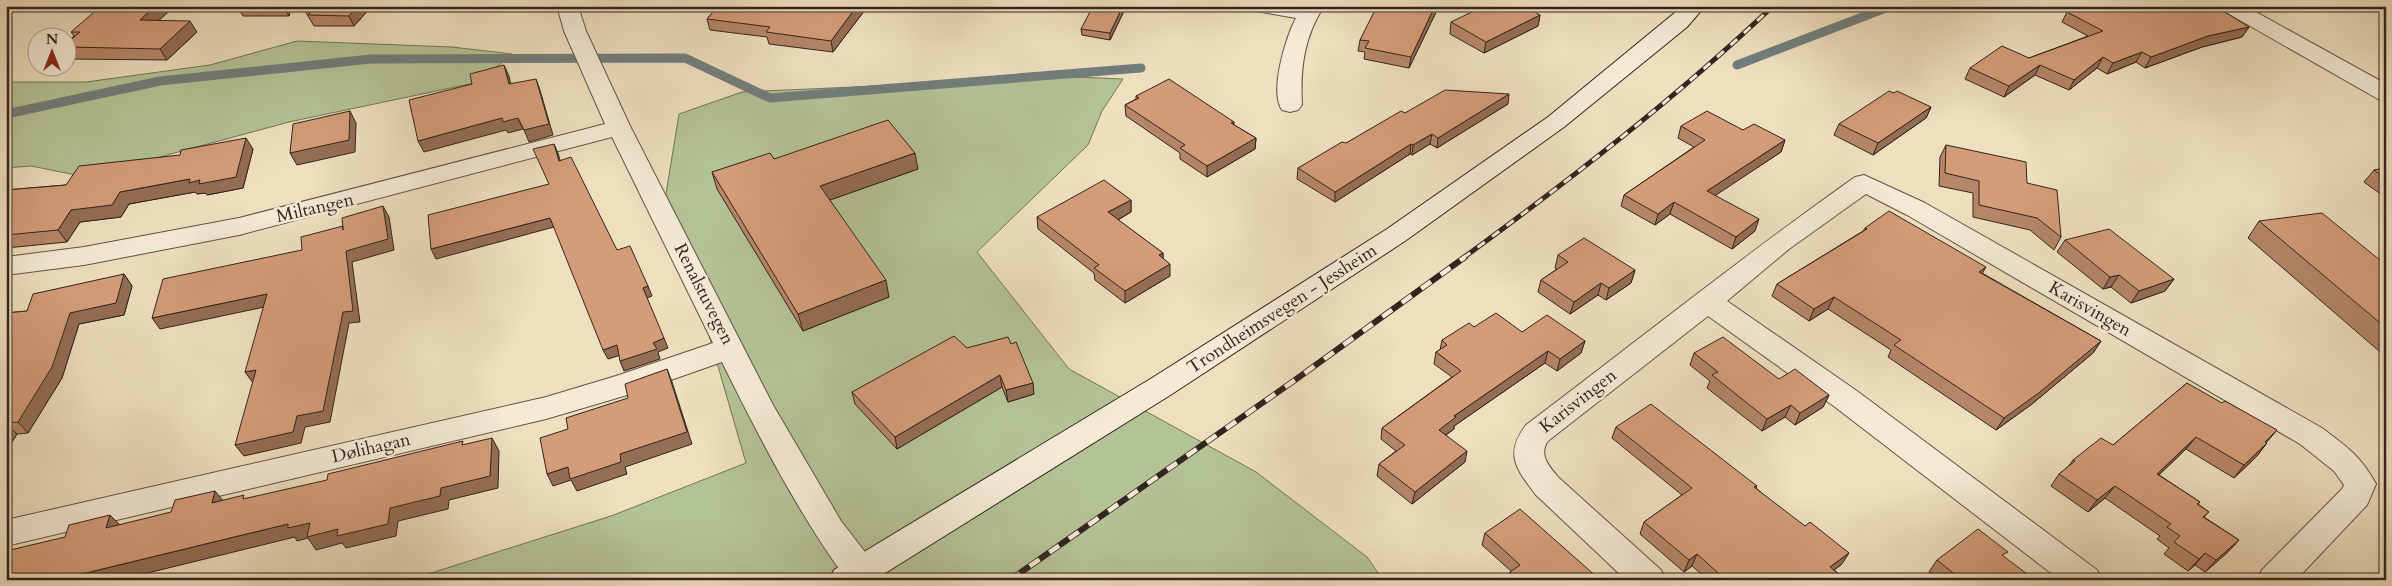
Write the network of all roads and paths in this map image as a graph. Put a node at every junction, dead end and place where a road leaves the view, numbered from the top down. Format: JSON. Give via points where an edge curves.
{"nodes":[{"id":1,"x":567,"y":6,"type":"edge"},
{"id":2,"x":1257,"y":6,"type":"edge"},
{"id":3,"x":1695,"y":6,"type":"edge"},
{"id":4,"x":2229,"y":6,"type":"edge"},
{"id":5,"x":1311,"y":10,"type":"edge"},
{"id":6,"x":2386,"y":94,"type":"edge"},
{"id":7,"x":1290,"y":105,"type":"dead end"},
{"id":8,"x":619,"y":128,"type":"junction"},
{"id":9,"x":6,"y":266,"type":"edge"},
{"id":10,"x":1708,"y":302,"type":"junction"},
{"id":11,"x":731,"y":348,"type":"junction"},
{"id":12,"x":6,"y":533,"type":"edge"},
{"id":13,"x":853,"y":575,"type":"edge"},
{"id":14,"x":1649,"y":580,"type":"edge"},
{"id":15,"x":2085,"y":580,"type":"edge"},
{"id":16,"x":2274,"y":580,"type":"edge"}],
"edges":[{"from":1,"to":8,"type":"street","name":"Renalstuvegen"},
{"from":2,"to":5,"type":"street"},
{"from":3,"to":13,"type":"street","name":"Trondheimsvegen - Jessheim","via":[[1556,122],[1396,235],[1162,386]]},
{"from":4,"to":6,"type":"street"},
{"from":5,"to":7,"type":"street","via":[[1296,42],[1288,77]]},
{"from":8,"to":9,"type":"street","name":"Miltangen","via":[[271,218],[102,253]]},
{"from":8,"to":11,"type":"street","name":"Renalstuvegen"},
{"from":10,"to":14,"type":"street","name":"Karisvingen","via":[[1529,442],[1528,456],[1547,486]]},
{"from":10,"to":15,"type":"street","via":[[1846,399]]},
{"from":10,"to":16,"type":"street","name":"Karisvingen","via":[[1780,243],[1864,183],[1916,209],[2312,436],[2345,462],[2360,484],[2356,496]]},
{"from":11,"to":12,"type":"street","name":"Dølihagan","via":[[624,386],[546,408]]},
{"from":11,"to":13,"type":"street","name":"Renalstuvegen","via":[[760,408]]}]}
